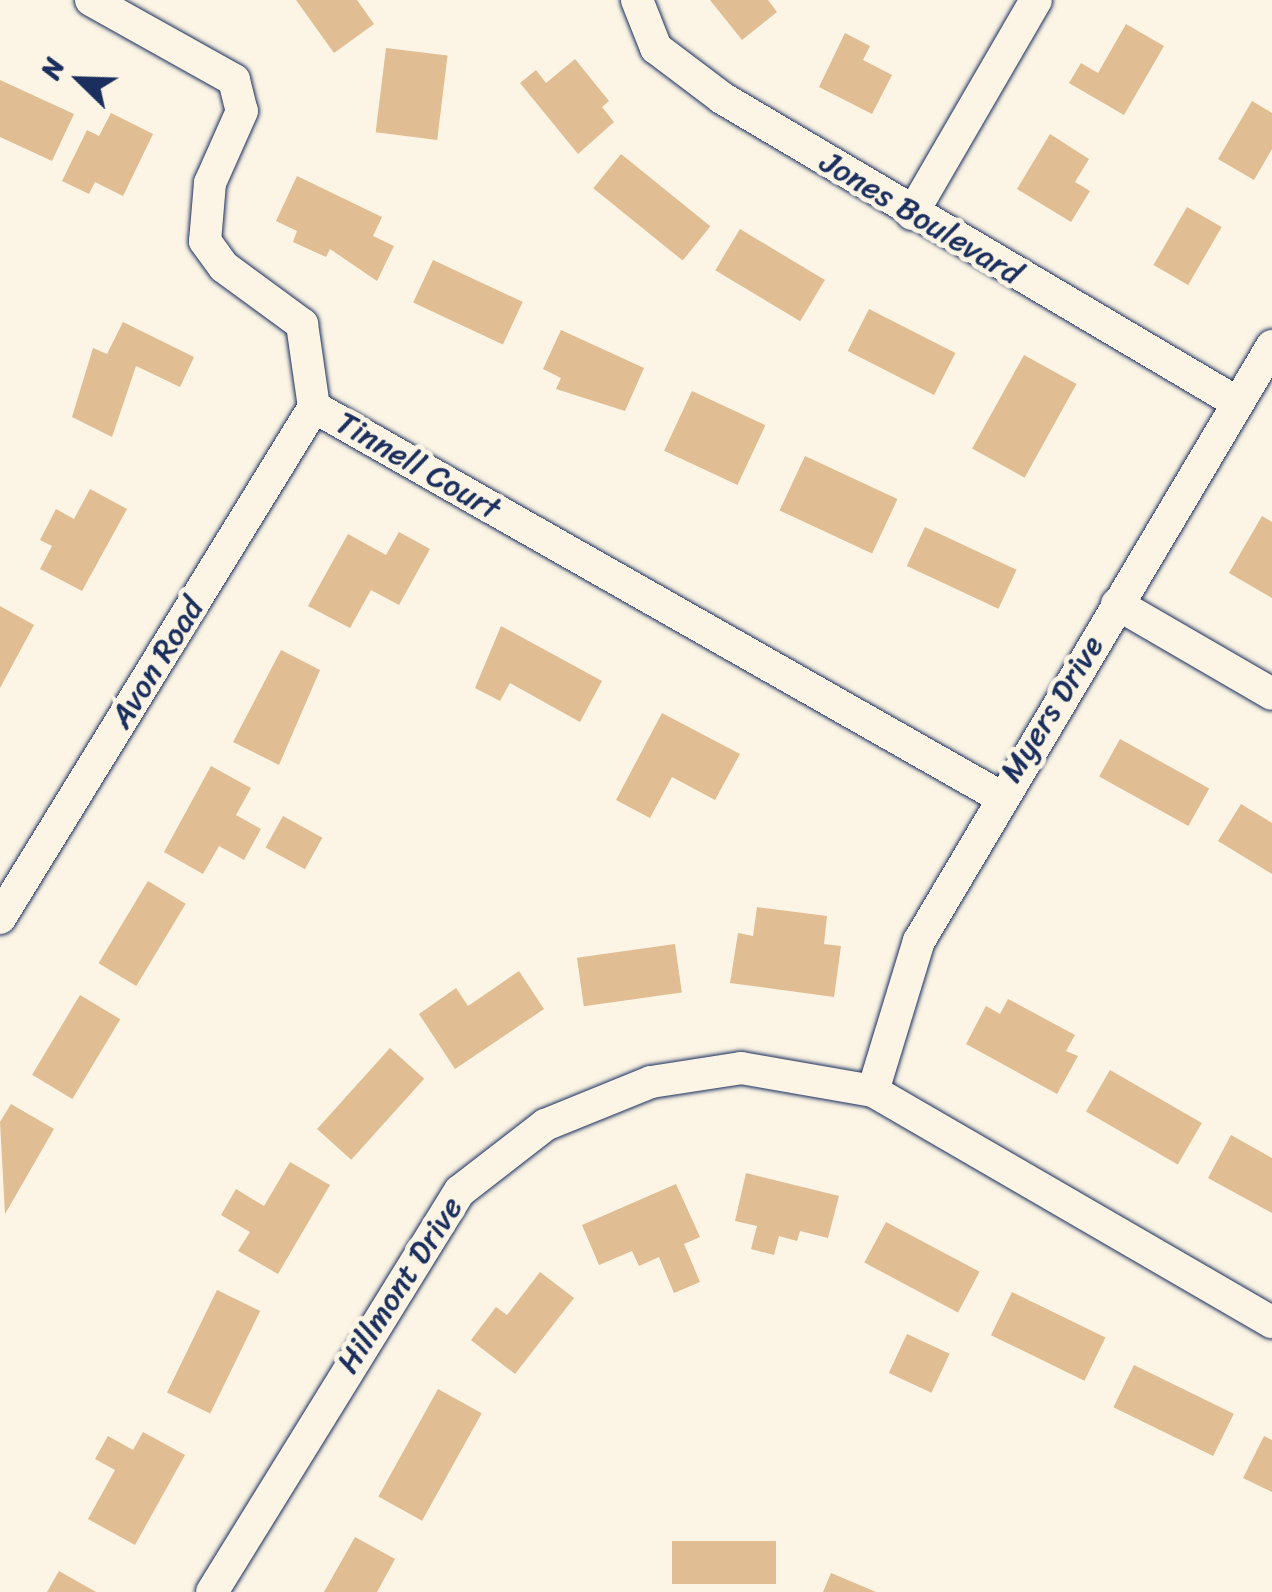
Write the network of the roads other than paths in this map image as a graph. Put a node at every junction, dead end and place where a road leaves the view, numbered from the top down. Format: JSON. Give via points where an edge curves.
{"nodes":[{"id":1,"x":91,"y":0,"type":"edge"},
{"id":2,"x":637,"y":0,"type":"edge"},
{"id":3,"x":1036,"y":0,"type":"edge"},
{"id":4,"x":912,"y":214,"type":"junction"},
{"id":5,"x":1272,"y":346,"type":"edge"},
{"id":6,"x":1238,"y":402,"type":"junction"},
{"id":7,"x":314,"y":407,"type":"junction"},
{"id":8,"x":1117,"y":604,"type":"junction"},
{"id":9,"x":1272,"y":694,"type":"edge"},
{"id":10,"x":998,"y":796,"type":"junction"},
{"id":11,"x":0,"y":918,"type":"edge"},
{"id":12,"x":874,"y":1092,"type":"junction"},
{"id":13,"x":1272,"y":1322,"type":"edge"},
{"id":14,"x":212,"y":1592,"type":"edge"}],
"edges":[{"from":1,"to":7,"type":"street","name":"Tinnell Court","via":[[234,80],[242,111],[210,183],[205,241],[224,267],[302,324]]},
{"from":2,"to":4,"type":"street","name":"Jones Boulevard","via":[[656,48]]},
{"from":3,"to":4,"type":"street"},
{"from":4,"to":6,"type":"street","name":"Jones Boulevard"},
{"from":5,"to":6,"type":"street","name":"Myers Drive"},
{"from":6,"to":8,"type":"street","name":"Myers Drive"},
{"from":7,"to":10,"type":"street","name":"Tinnell Court"},
{"from":7,"to":11,"type":"street","name":"Avon Road"},
{"from":8,"to":9,"type":"street"},
{"from":8,"to":10,"type":"street","name":"Myers Drive"},
{"from":10,"to":12,"type":"street","name":"Myers Drive","via":[[919,942]]},
{"from":12,"to":13,"type":"street","name":"Hillmont Drive"},
{"from":12,"to":14,"type":"street","name":"Hillmont Drive","via":[[741,1068],[650,1082],[545,1125],[460,1191]]}]}
